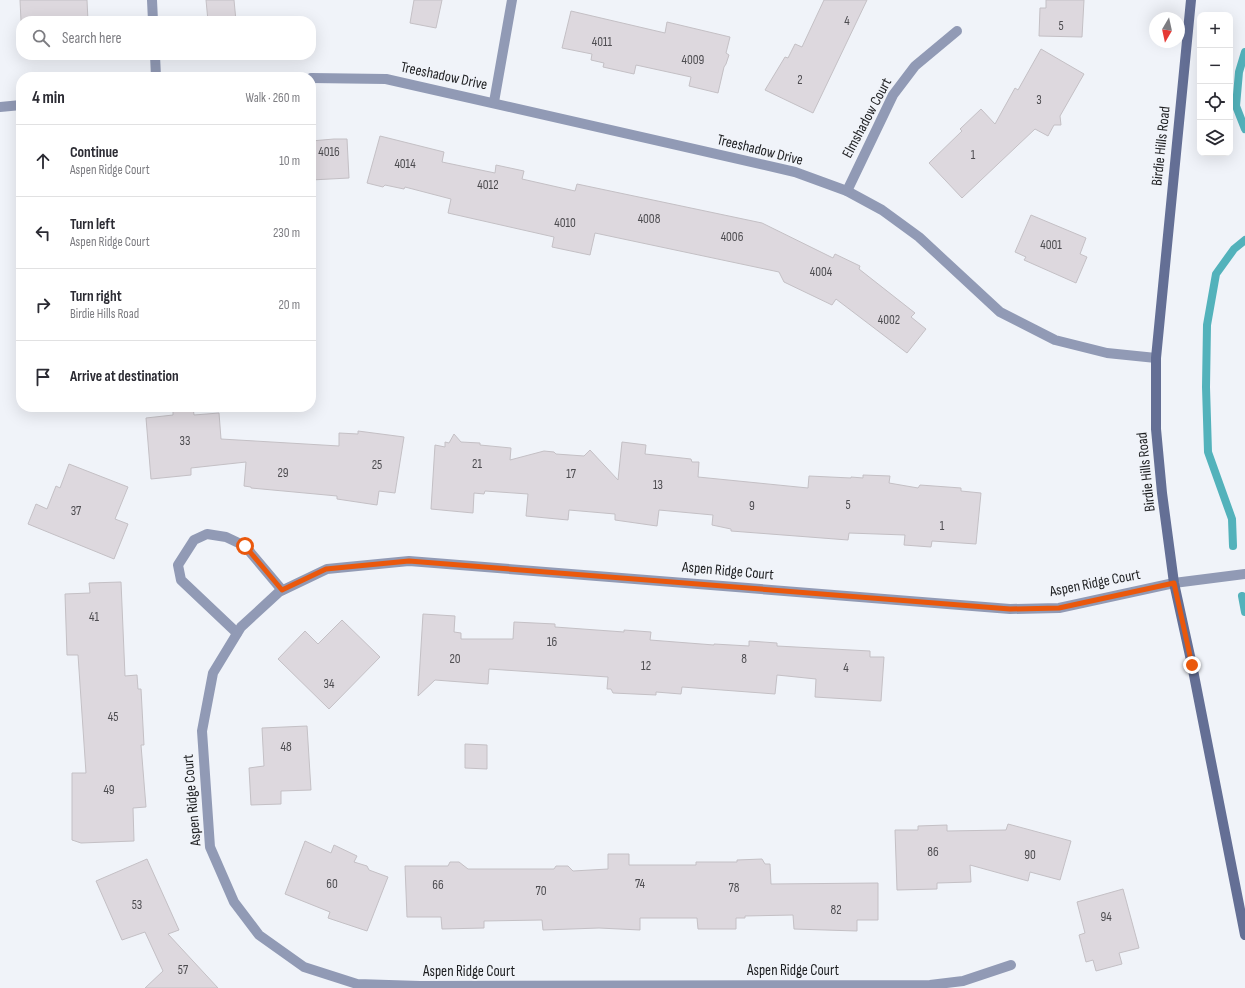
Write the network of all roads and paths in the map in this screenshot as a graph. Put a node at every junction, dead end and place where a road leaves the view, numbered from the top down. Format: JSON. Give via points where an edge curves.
{"nodes":[{"id":1,"x":152,"y":0,"type":"edge"},
{"id":2,"x":512,"y":0,"type":"edge"},
{"id":3,"x":1191,"y":0,"type":"edge"},
{"id":4,"x":153,"y":16,"type":"edge"},
{"id":5,"x":957,"y":31,"type":"dead end"},
{"id":6,"x":155,"y":60,"type":"edge"},
{"id":7,"x":156,"y":72,"type":"edge"},
{"id":8,"x":316,"y":78,"type":"edge"},
{"id":9,"x":494,"y":102,"type":"junction"},
{"id":10,"x":16,"y":105,"type":"edge"},
{"id":11,"x":0,"y":107,"type":"edge"},
{"id":12,"x":847,"y":192,"type":"junction"},
{"id":13,"x":1156,"y":358,"type":"junction"},
{"id":14,"x":1245,"y":574,"type":"edge"},
{"id":15,"x":1174,"y":583,"type":"junction"},
{"id":16,"x":282,"y":590,"type":"junction"},
{"id":17,"x":237,"y":633,"type":"junction"},
{"id":18,"x":1245,"y":935,"type":"edge"},
{"id":19,"x":1011,"y":965,"type":"dead end"}],
"edges":[{"from":1,"to":4,"type":"street"},
{"from":2,"to":9,"type":"street"},
{"from":3,"to":13,"type":"main road","name":"Birdie Hills Road"},
{"from":5,"to":12,"type":"street","name":"Elmshadow Court","via":[[915,66],[893,95]]},
{"from":6,"to":7,"type":"street"},
{"from":8,"to":9,"type":"street","name":"Treeshadow Drive","via":[[386,79]]},
{"from":9,"to":12,"type":"street","name":"Treeshadow Drive","via":[[795,172]]},
{"from":10,"to":11,"type":"street"},
{"from":12,"to":13,"type":"street","name":"Treeshadow Drive","via":[[882,210],[919,237],[1000,312],[1055,340],[1107,353]]},
{"from":13,"to":15,"type":"main road","name":"Birdie Hills Road","via":[[1156,429]]},
{"from":14,"to":15,"type":"street","name":"Aspen Ridge Court"},
{"from":15,"to":16,"type":"street","name":"Aspen Ridge Court","via":[[1059,608],[1010,609],[409,561],[326,569]]},
{"from":15,"to":18,"type":"main road","name":"Birdie Hills Road"},
{"from":16,"to":17,"type":"street","name":"Aspen Ridge Court"},
{"from":16,"to":17,"type":"street","via":[[245,546],[226,537],[207,534],[194,540],[178,565],[181,580]]},
{"from":17,"to":19,"type":"street","name":"Aspen Ridge Court","via":[[213,673],[202,731],[210,847],[234,902],[259,935],[304,967],[357,984],[420,986],[914,985],[962,981]]}]}
